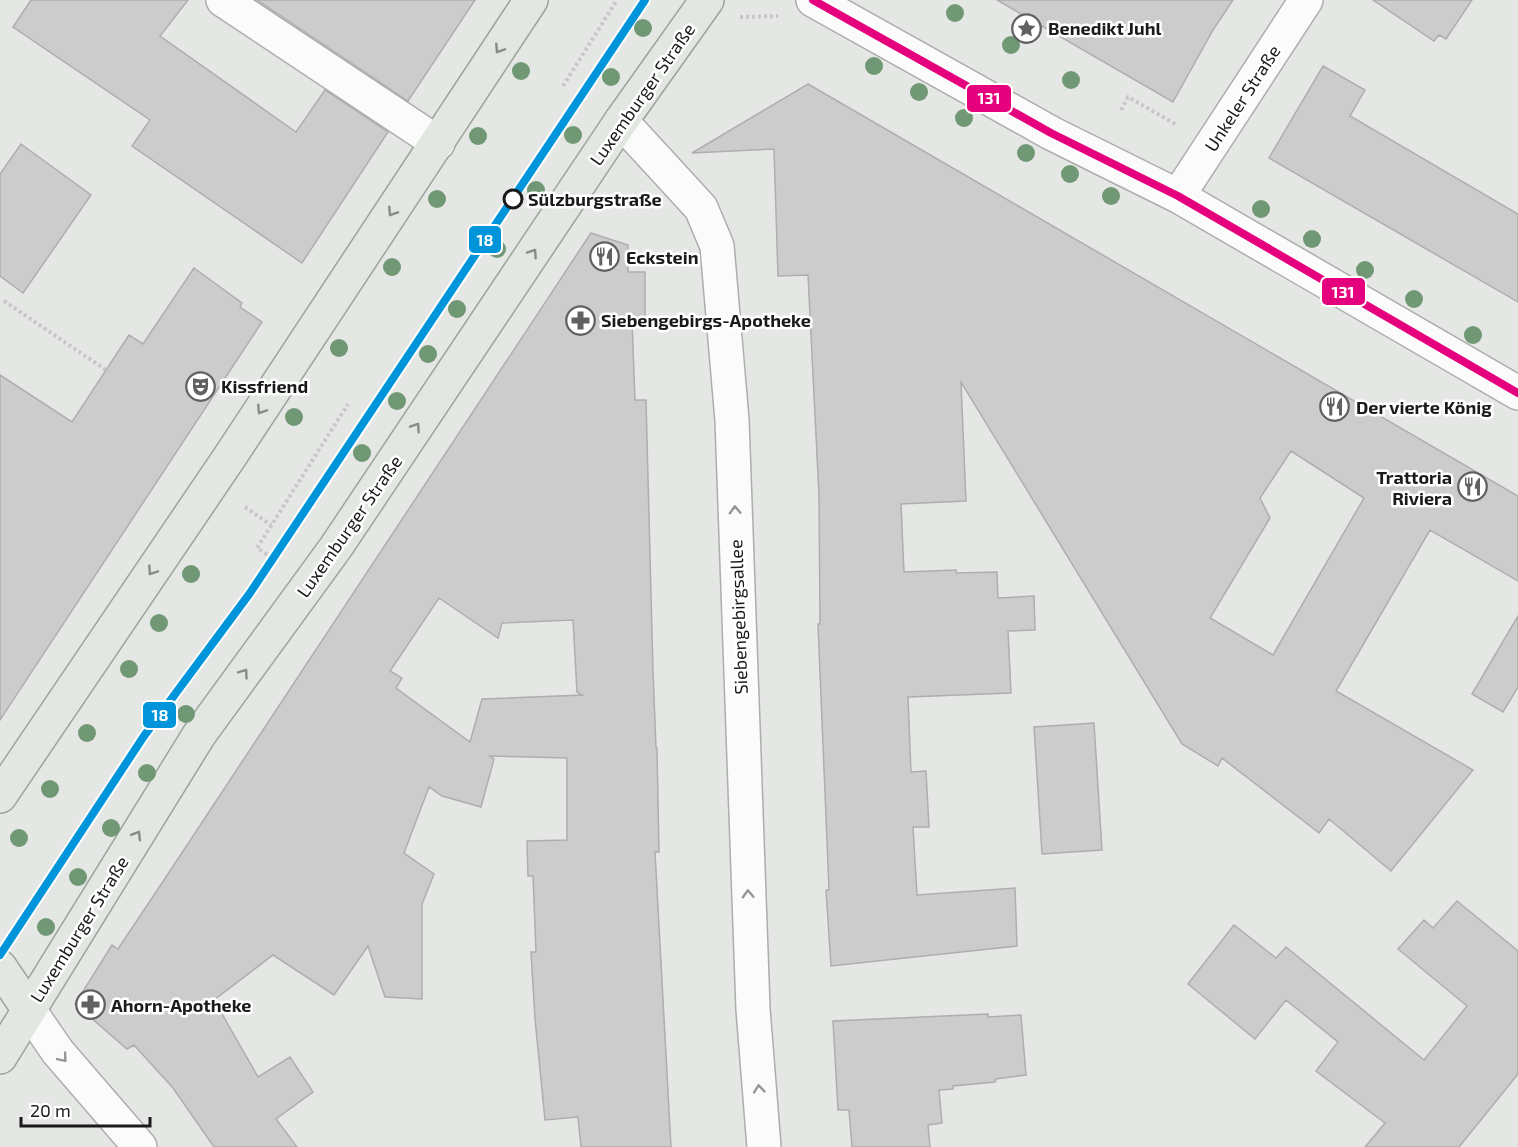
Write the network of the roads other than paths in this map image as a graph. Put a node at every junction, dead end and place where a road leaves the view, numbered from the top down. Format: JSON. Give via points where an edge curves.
{"nodes":[{"id":1,"x":223,"y":0,"type":"edge"},
{"id":2,"x":531,"y":0,"type":"edge"},
{"id":3,"x":707,"y":0,"type":"edge"},
{"id":4,"x":813,"y":0,"type":"edge"},
{"id":5,"x":1306,"y":0,"type":"edge"},
{"id":6,"x":621,"y":121,"type":"junction"},
{"id":7,"x":438,"y":143,"type":"junction"},
{"id":8,"x":1178,"y":196,"type":"junction"},
{"id":9,"x":1518,"y":393,"type":"edge"},
{"id":10,"x":0,"y":796,"type":"edge"},
{"id":11,"x":0,"y":967,"type":"edge"},
{"id":12,"x":29,"y":1010,"type":"junction"},
{"id":13,"x":0,"y":1057,"type":"edge"},
{"id":14,"x":140,"y":1147,"type":"edge"},
{"id":15,"x":764,"y":1147,"type":"edge"}],
"edges":[{"from":1,"to":7,"type":"street"},
{"from":2,"to":7,"type":"main road","one_way":true},
{"from":3,"to":6,"type":"main road","name":"Luxemburger Straße"},
{"from":4,"to":8,"type":"street","via":[[1051,133]]},
{"from":5,"to":8,"type":"street","name":"Unkeler Straße"},
{"from":12,"to":6,"type":"main road","name":"Luxemburger Straße","one_way":true,"via":[[199,735],[336,547]]},
{"from":15,"to":6,"type":"street","name":"Siebengebirgsallee","one_way":true,"via":[[753,1009],[732,420],[717,246],[701,208]]},
{"from":7,"to":10,"type":"main road","one_way":true},
{"from":8,"to":9,"type":"street"},
{"from":11,"to":12,"type":"main road"},
{"from":12,"to":13,"type":"main road","name":"Luxemburger Straße"},
{"from":12,"to":14,"type":"street","one_way":true,"via":[[58,1052]]}]}
